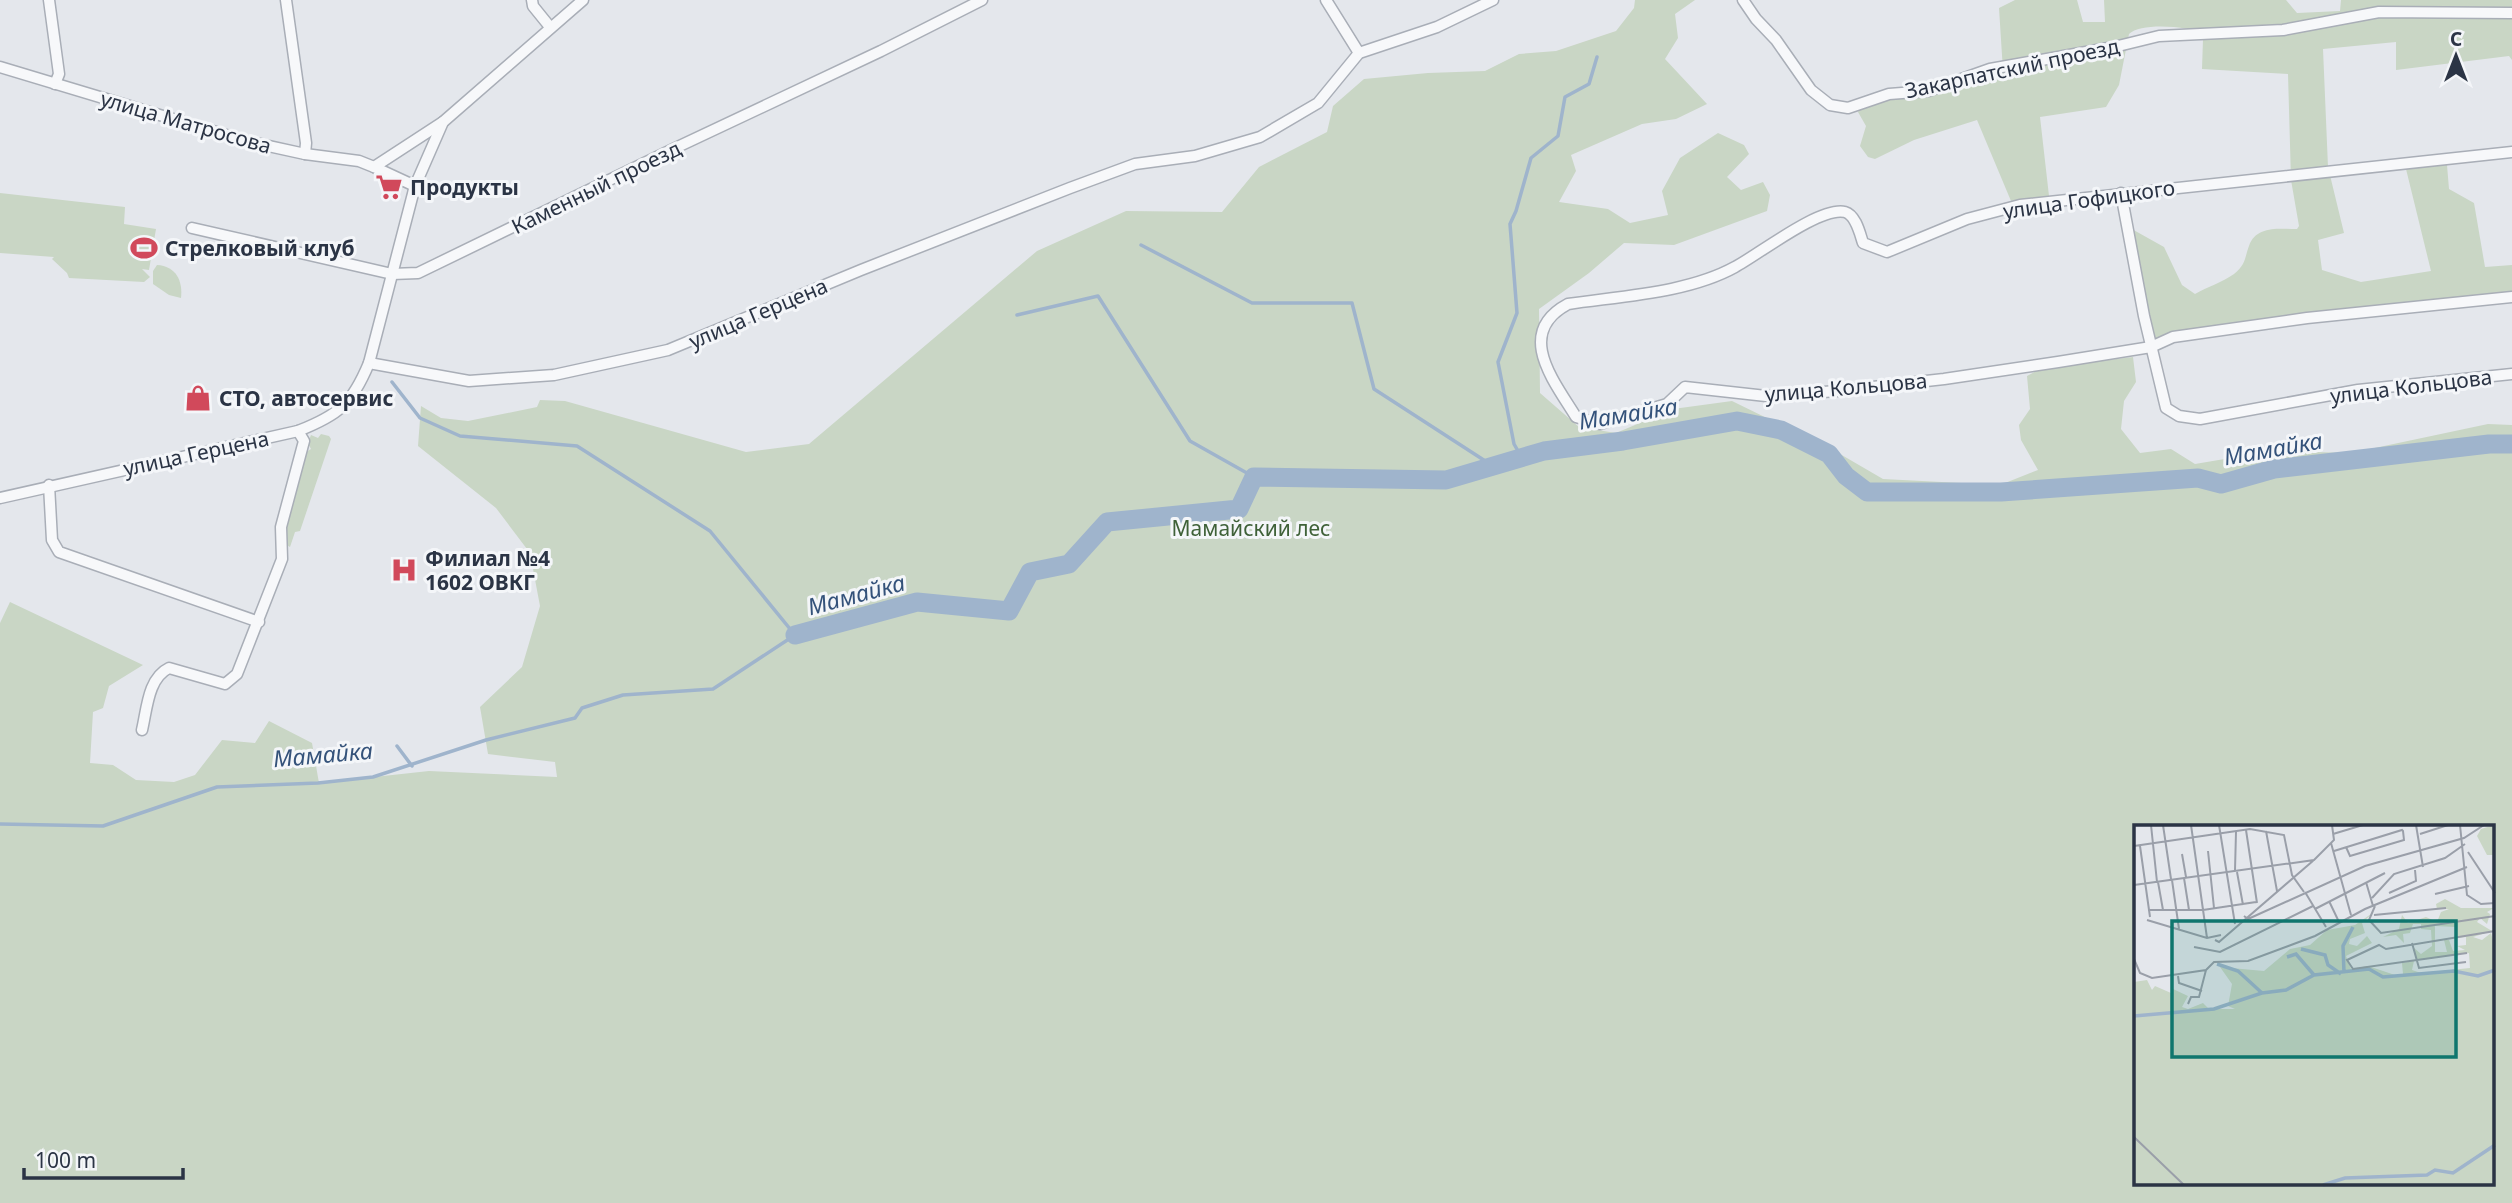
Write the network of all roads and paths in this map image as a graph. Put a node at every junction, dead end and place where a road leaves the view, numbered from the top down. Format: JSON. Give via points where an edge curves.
{"nodes":[{"id":1,"x":49,"y":0,"type":"edge"},
{"id":2,"x":286,"y":0,"type":"edge"},
{"id":3,"x":532,"y":0,"type":"edge"},
{"id":4,"x":583,"y":0,"type":"edge"},
{"id":5,"x":982,"y":0,"type":"edge"},
{"id":6,"x":1326,"y":0,"type":"edge"},
{"id":7,"x":1493,"y":0,"type":"edge"},
{"id":8,"x":1743,"y":0,"type":"edge"},
{"id":9,"x":1474,"y":4,"type":"edge"},
{"id":10,"x":2512,"y":13,"type":"edge"},
{"id":11,"x":550,"y":26,"type":"junction"},
{"id":12,"x":1359,"y":53,"type":"junction"},
{"id":13,"x":0,"y":67,"type":"edge"},
{"id":14,"x":55,"y":84,"type":"junction"},
{"id":15,"x":443,"y":122,"type":"junction"},
{"id":16,"x":2512,"y":152,"type":"edge"},
{"id":17,"x":305,"y":154,"type":"junction"},
{"id":18,"x":374,"y":167,"type":"junction"},
{"id":19,"x":415,"y":186,"type":"junction"},
{"id":20,"x":2121,"y":193,"type":"junction"},
{"id":21,"x":192,"y":228,"type":"dead end"},
{"id":22,"x":392,"y":274,"type":"junction"},
{"id":23,"x":2512,"y":297,"type":"edge"},
{"id":24,"x":1548,"y":318,"type":"joint"},
{"id":25,"x":2151,"y":347,"type":"junction"},
{"id":26,"x":369,"y":363,"type":"junction"},
{"id":27,"x":2512,"y":374,"type":"edge"},
{"id":28,"x":298,"y":431,"type":"junction"},
{"id":29,"x":50,"y":485,"type":"junction"},
{"id":30,"x":0,"y":498,"type":"edge"},
{"id":31,"x":258,"y":622,"type":"junction"},
{"id":32,"x":142,"y":730,"type":"dead end"}],
"edges":[{"from":1,"to":14,"type":"street","via":[[59,74]]},
{"from":2,"to":17,"type":"street"},
{"from":3,"to":11,"type":"street"},
{"from":4,"to":11,"type":"street"},
{"from":5,"to":22,"type":"street","name":"Каменный проезд","via":[[442,263],[418,273]]},
{"from":6,"to":12,"type":"street"},
{"from":7,"to":9,"type":"street"},
{"from":8,"to":10,"type":"street","name":"Закарпатский проезд","via":[[1811,90],[1830,105],[1848,108],[1889,94],[1928,91],[1990,69],[2159,36],[2283,30],[2379,12]]},
{"from":9,"to":12,"type":"street","via":[[1437,27]]},
{"from":11,"to":15,"type":"street"},
{"from":12,"to":26,"type":"street","name":"улица Герцена","via":[[1318,103],[1260,137],[1195,156],[1135,164],[1070,187],[668,350],[554,375],[469,381]]},
{"from":13,"to":14,"type":"street","name":"улица Матросова"},
{"from":14,"to":17,"type":"street","name":"улица Матросова"},
{"from":15,"to":18,"type":"street"},
{"from":15,"to":19,"type":"street"},
{"from":16,"to":20,"type":"street","name":"улица Гофицкого"},
{"from":17,"to":18,"type":"street","name":"улица Матросова"},
{"from":18,"to":19,"type":"street","name":"улица Матросова"},
{"from":19,"to":22,"type":"street"},
{"from":20,"to":24,"type":"street","name":"улица Гофицкого","via":[[2020,205],[1967,219],[1887,252],[1863,243],[1852,216],[1832,213],[1793,230],[1734,268],[1691,285],[1568,304]]},
{"from":20,"to":25,"type":"street","name":"улица Кольцова"},
{"from":21,"to":22,"type":"street","name":"Каменный проезд"},
{"from":22,"to":26,"type":"street"},
{"from":23,"to":25,"type":"street","name":"улица Кольцова","via":[[2308,318],[2173,337]]},
{"from":24,"to":25,"type":"street","name":"улица Кольцова","via":[[1542,329],[1542,361],[1576,417],[1600,425],[1667,404],[1685,387],[1766,396],[1825,392]]},
{"from":25,"to":27,"type":"street","name":"улица Кольцова","via":[[2166,408],[2179,416],[2200,419],[2358,390]]},
{"from":26,"to":28,"type":"street","name":"улица Герцена","via":[[358,387],[338,412]]},
{"from":28,"to":29,"type":"street","name":"улица Герцена"},
{"from":28,"to":31,"type":"street","via":[[304,441],[282,527],[282,559]]},
{"from":29,"to":30,"type":"street","name":"улица Герцена"},
{"from":29,"to":31,"type":"street","via":[[52,540],[59,552]]},
{"from":31,"to":32,"type":"street","via":[[237,674],[225,684],[169,668],[158,675]]}]}
